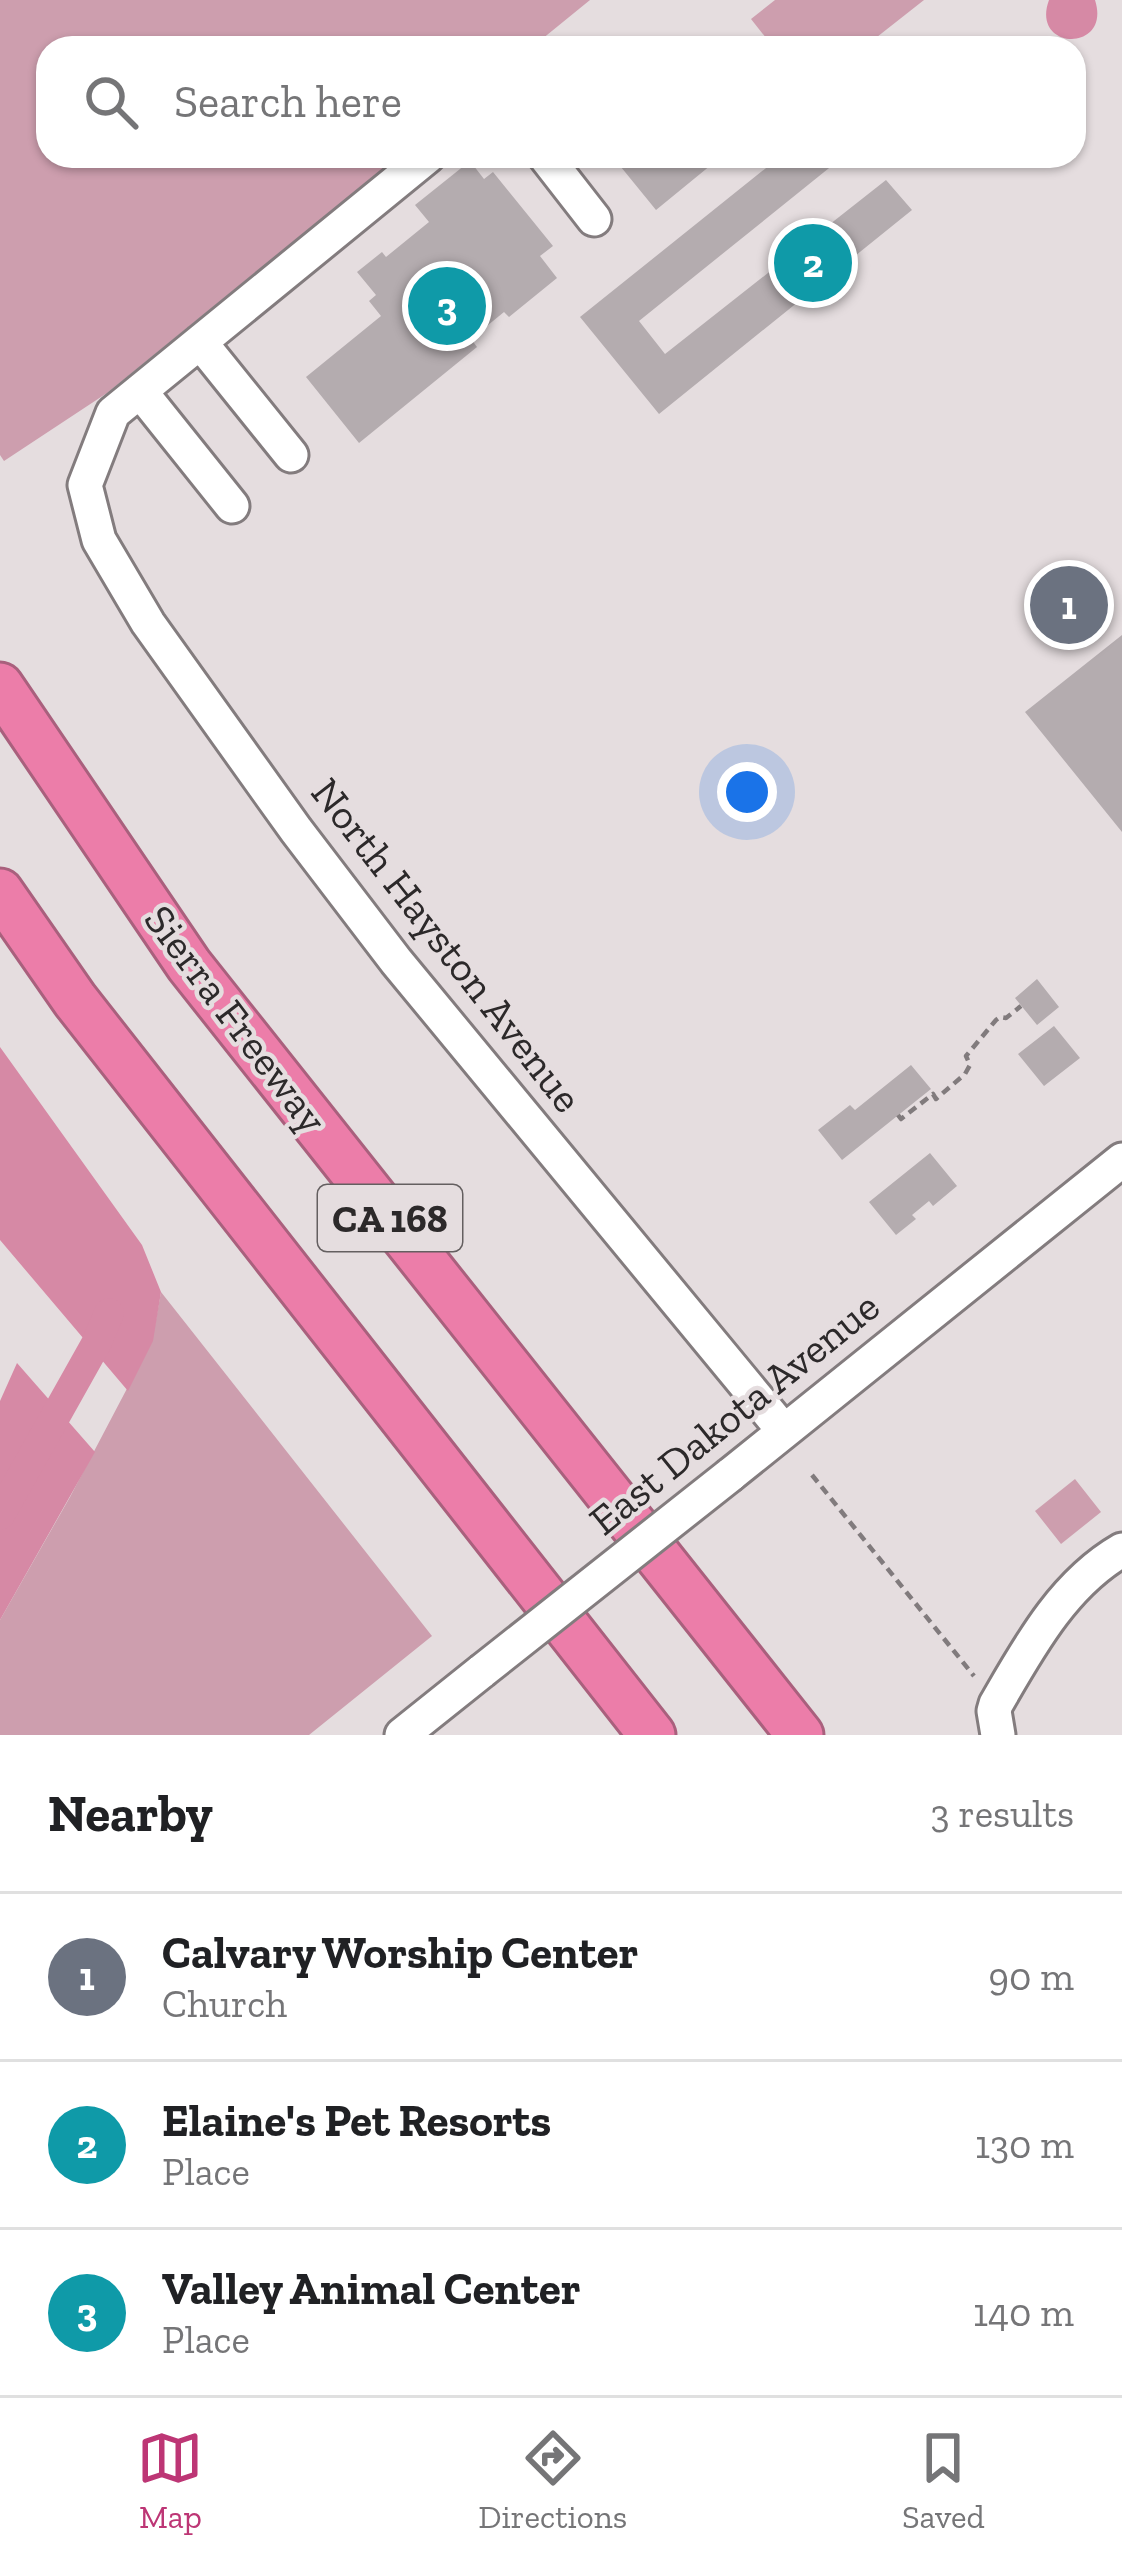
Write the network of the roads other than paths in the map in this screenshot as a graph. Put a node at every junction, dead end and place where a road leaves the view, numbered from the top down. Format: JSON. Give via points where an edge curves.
{"nodes":[{"id":1,"x":413,"y":168,"type":"edge"},
{"id":2,"x":554,"y":168,"type":"edge"},
{"id":3,"x":594,"y":219,"type":"dead end"},
{"id":4,"x":200,"y":342,"type":"junction"},
{"id":5,"x":140,"y":391,"type":"junction"},
{"id":6,"x":291,"y":455,"type":"dead end"},
{"id":7,"x":232,"y":506,"type":"dead end"},
{"id":8,"x":0,"y":686,"type":"edge"},
{"id":9,"x":0,"y":892,"type":"edge"},
{"id":10,"x":1122,"y":1160,"type":"edge"},
{"id":11,"x":784,"y":1431,"type":"junction"},
{"id":12,"x":1122,"y":1550,"type":"edge"},
{"id":13,"x":996,"y":1717,"type":"edge"},
{"id":14,"x":402,"y":1735,"type":"edge"},
{"id":15,"x":652,"y":1735,"type":"edge"},
{"id":16,"x":800,"y":1735,"type":"edge"}],
"edges":[{"from":1,"to":4,"type":"street"},
{"from":2,"to":3,"type":"street"},
{"from":4,"to":5,"type":"street"},
{"from":4,"to":6,"type":"street"},
{"from":5,"to":7,"type":"street"},
{"from":5,"to":11,"type":"street","name":"North Hayston Avenue","via":[[113,413],[85,485],[99,540],[148,623],[396,962]]},
{"from":8,"to":16,"type":"highway","name":"Sierra Freeway","number":"CA 168","via":[[189,965]]},
{"from":9,"to":15,"type":"highway","number":"CA 168","via":[[75,1000]]},
{"from":10,"to":11,"type":"street","name":"East Dakota Avenue"},
{"from":11,"to":14,"type":"street","name":"East Dakota Avenue","bridge":true},
{"from":12,"to":13,"type":"street","via":[[1070,1592],[1031,1642]]}]}
